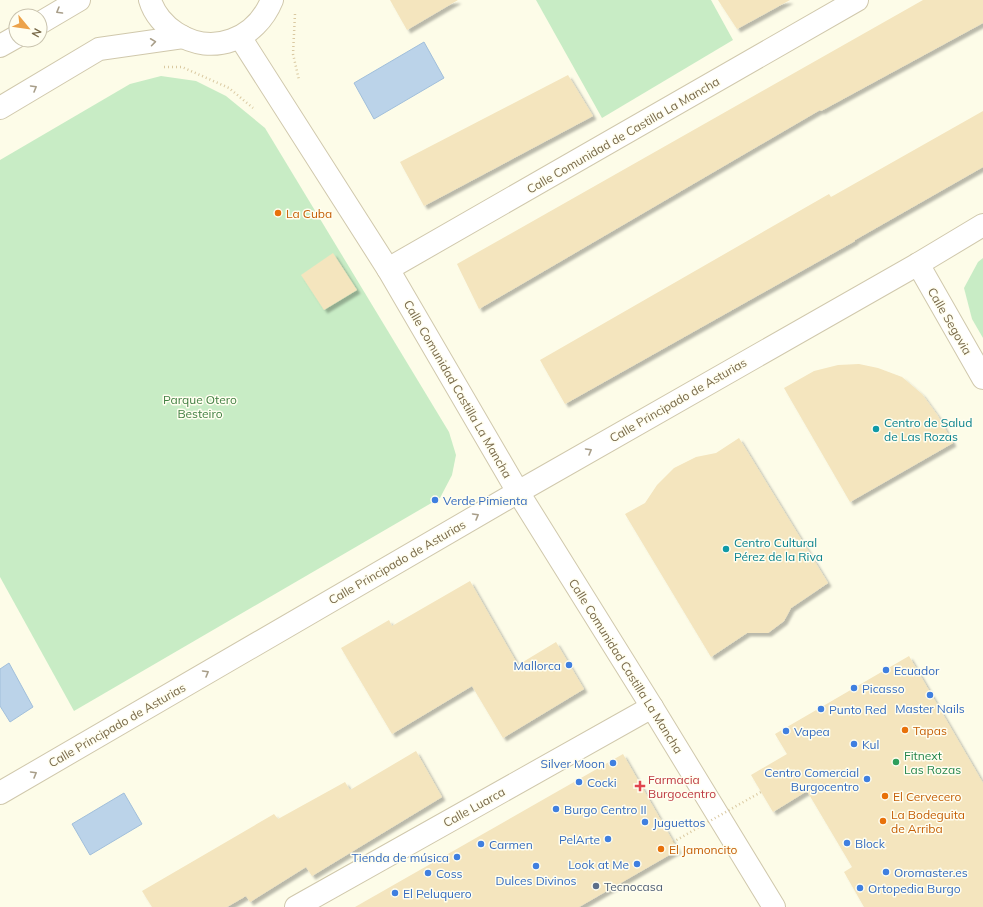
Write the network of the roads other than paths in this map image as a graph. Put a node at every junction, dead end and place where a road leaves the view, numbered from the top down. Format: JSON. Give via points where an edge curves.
{"nodes":[{"id":1,"x":79,"y":0,"type":"edge"},
{"id":2,"x":150,"y":0,"type":"edge"},
{"id":3,"x":272,"y":0,"type":"edge"},
{"id":4,"x":857,"y":0,"type":"edge"},
{"id":5,"x":48,"y":18,"type":"edge"},
{"id":6,"x":183,"y":37,"type":"junction"},
{"id":7,"x":240,"y":37,"type":"junction"},
{"id":8,"x":0,"y":108,"type":"edge"},
{"id":9,"x":983,"y":225,"type":"edge"},
{"id":10,"x":918,"y":264,"type":"junction"},
{"id":11,"x":388,"y":269,"type":"junction"},
{"id":12,"x":983,"y":378,"type":"edge"},
{"id":13,"x":518,"y":492,"type":"junction"},
{"id":14,"x":652,"y":707,"type":"junction"},
{"id":15,"x":0,"y":793,"type":"edge"},
{"id":16,"x":296,"y":907,"type":"edge"},
{"id":17,"x":774,"y":907,"type":"edge"}],
"edges":[{"from":1,"to":5,"type":"street","one_way":true},
{"from":2,"to":6,"type":"street","via":[[169,29]]},
{"from":3,"to":7,"type":"street","via":[[267,13]]},
{"from":4,"to":11,"type":"street","name":"Calle Comunidad de Castilla La Mancha"},
{"from":6,"to":7,"type":"street","via":[[212,44]]},
{"from":8,"to":6,"type":"street","one_way":true,"via":[[99,49]]},
{"from":7,"to":11,"type":"street","name":"Calle Comunidad Castilla La Mancha"},
{"from":9,"to":10,"type":"street","name":"Calle Principado de Asturias"},
{"from":10,"to":12,"type":"street","name":"Calle Segovia"},
{"from":13,"to":10,"type":"street","name":"Calle Principado de Asturias","one_way":true},
{"from":11,"to":13,"type":"street","name":"Calle Comunidad Castilla La Mancha"},
{"from":13,"to":14,"type":"street","name":"Calle Comunidad Castilla La Mancha"},
{"from":15,"to":13,"type":"street","name":"Calle Principado de Asturias","one_way":true},
{"from":14,"to":16,"type":"street","name":"Calle Luarca"},
{"from":14,"to":17,"type":"street","name":"Calle Comunidad Castilla La Mancha"}]}
